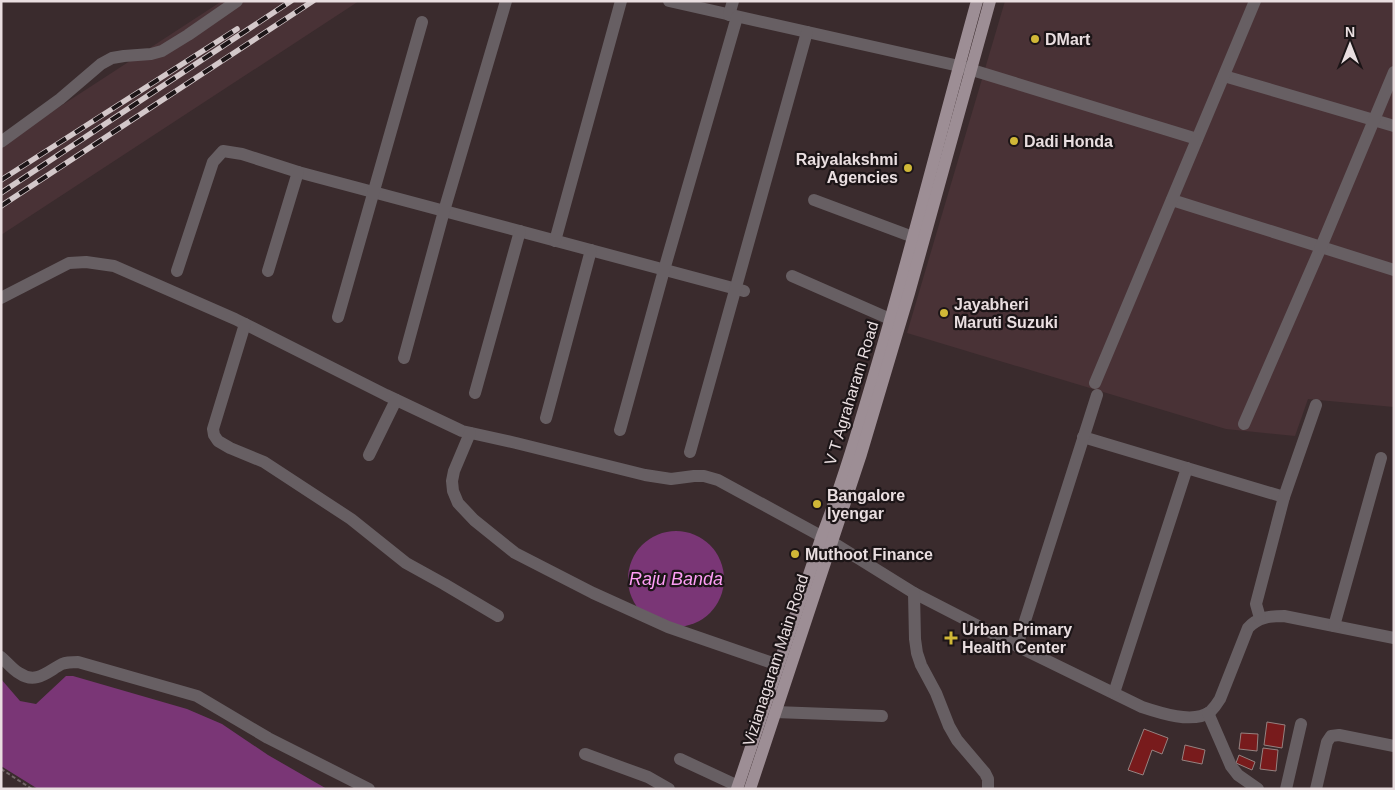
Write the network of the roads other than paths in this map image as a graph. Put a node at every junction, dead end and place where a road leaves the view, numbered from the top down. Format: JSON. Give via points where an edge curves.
{"nodes":[{"id":1,"x":237,"y":1,"type":"edge"},
{"id":2,"x":506,"y":1,"type":"edge"},
{"id":3,"x":621,"y":1,"type":"edge"},
{"id":4,"x":669,"y":1,"type":"edge"},
{"id":5,"x":733,"y":1,"type":"edge"},
{"id":6,"x":977,"y":1,"type":"edge"},
{"id":7,"x":990,"y":1,"type":"edge"},
{"id":8,"x":1255,"y":1,"type":"edge"},
{"id":9,"x":733,"y":16,"type":"junction"},
{"id":10,"x":422,"y":22,"type":"dead end"},
{"id":11,"x":807,"y":32,"type":"junction"},
{"id":12,"x":965,"y":68,"type":"junction"},
{"id":13,"x":1394,"y":72,"type":"edge"},
{"id":14,"x":1224,"y":76,"type":"junction"},
{"id":15,"x":1374,"y":120,"type":"junction"},
{"id":16,"x":1394,"y":126,"type":"edge"},
{"id":17,"x":1197,"y":139,"type":"junction"},
{"id":18,"x":1,"y":142,"type":"edge"},
{"id":19,"x":298,"y":172,"type":"junction"},
{"id":20,"x":374,"y":192,"type":"junction"},
{"id":21,"x":814,"y":200,"type":"dead end"},
{"id":22,"x":1172,"y":200,"type":"junction"},
{"id":23,"x":444,"y":211,"type":"junction"},
{"id":24,"x":520,"y":231,"type":"junction"},
{"id":25,"x":913,"y":237,"type":"junction"},
{"id":26,"x":555,"y":241,"type":"junction"},
{"id":27,"x":1321,"y":247,"type":"junction"},
{"id":28,"x":591,"y":250,"type":"junction"},
{"id":29,"x":664,"y":270,"type":"junction"},
{"id":30,"x":1394,"y":270,"type":"edge"},
{"id":31,"x":177,"y":271,"type":"dead end"},
{"id":32,"x":268,"y":271,"type":"dead end"},
{"id":33,"x":792,"y":276,"type":"dead end"},
{"id":34,"x":740,"y":290,"type":"junction"},
{"id":35,"x":1,"y":298,"type":"edge"},
{"id":36,"x":338,"y":317,"type":"dead end"},
{"id":37,"x":890,"y":319,"type":"junction"},
{"id":38,"x":245,"y":324,"type":"junction"},
{"id":39,"x":404,"y":358,"type":"dead end"},
{"id":40,"x":475,"y":392,"type":"dead end"},
{"id":41,"x":396,"y":400,"type":"junction"},
{"id":42,"x":1316,"y":404,"type":"dead end"},
{"id":43,"x":546,"y":418,"type":"dead end"},
{"id":44,"x":1244,"y":424,"type":"dead end"},
{"id":45,"x":620,"y":430,"type":"dead end"},
{"id":46,"x":470,"y":433,"type":"junction"},
{"id":47,"x":1083,"y":437,"type":"junction"},
{"id":48,"x":690,"y":452,"type":"dead end"},
{"id":49,"x":369,"y":455,"type":"dead end"},
{"id":50,"x":1381,"y":458,"type":"dead end"},
{"id":51,"x":1187,"y":468,"type":"junction"},
{"id":52,"x":1284,"y":497,"type":"junction"},
{"id":53,"x":827,"y":539,"type":"junction"},
{"id":54,"x":914,"y":593,"type":"junction"},
{"id":55,"x":498,"y":616,"type":"dead end"},
{"id":56,"x":1260,"y":618,"type":"junction"},
{"id":57,"x":1334,"y":626,"type":"junction"},
{"id":58,"x":1394,"y":638,"type":"edge"},
{"id":59,"x":1017,"y":646,"type":"junction"},
{"id":60,"x":1,"y":657,"type":"edge"},
{"id":61,"x":778,"y":665,"type":"junction"},
{"id":62,"x":1114,"y":694,"type":"junction"},
{"id":63,"x":775,"y":712,"type":"junction"},
{"id":64,"x":1208,"y":713,"type":"junction"},
{"id":65,"x":882,"y":716,"type":"dead end"},
{"id":66,"x":1301,"y":724,"type":"dead end"},
{"id":67,"x":1394,"y":746,"type":"edge"},
{"id":68,"x":585,"y":754,"type":"dead end"},
{"id":69,"x":680,"y":759,"type":"dead end"},
{"id":70,"x":742,"y":788,"type":"edge"},
{"id":71,"x":368,"y":789,"type":"edge"},
{"id":72,"x":669,"y":789,"type":"edge"},
{"id":73,"x":988,"y":789,"type":"edge"},
{"id":74,"x":1258,"y":789,"type":"edge"},
{"id":75,"x":1286,"y":789,"type":"edge"},
{"id":76,"x":1316,"y":789,"type":"edge"}],
"edges":[{"from":1,"to":18,"type":"street","via":[[162,51],[112,58],[101,64]]},
{"from":2,"to":23,"type":"street"},
{"from":3,"to":26,"type":"street"},
{"from":4,"to":9,"type":"street"},
{"from":5,"to":9,"type":"street"},
{"from":6,"to":12,"type":"main road","name":"V T Agraharam Road"},
{"from":7,"to":12,"type":"main road","name":"V T Agraharam Road"},
{"from":8,"to":14,"type":"street"},
{"from":9,"to":11,"type":"street"},
{"from":9,"to":29,"type":"street"},
{"from":10,"to":20,"type":"street"},
{"from":11,"to":12,"type":"street"},
{"from":11,"to":34,"type":"street"},
{"from":12,"to":17,"type":"street"},
{"from":12,"to":25,"type":"main road","name":"V T Agraharam Road"},
{"from":12,"to":53,"type":"main road","name":"V T Agraharam Road","via":[[907,301],[861,454]]},
{"from":13,"to":15,"type":"street"},
{"from":14,"to":15,"type":"street"},
{"from":14,"to":17,"type":"street"},
{"from":15,"to":16,"type":"street"},
{"from":15,"to":27,"type":"street"},
{"from":17,"to":22,"type":"street"},
{"from":19,"to":20,"type":"street"},
{"from":19,"to":31,"type":"street","via":[[223,151],[213,162]]},
{"from":19,"to":32,"type":"street"},
{"from":20,"to":23,"type":"street"},
{"from":20,"to":36,"type":"street"},
{"from":21,"to":25,"type":"street"},
{"from":22,"to":27,"type":"street"},
{"from":22,"to":47,"type":"street","via":[[1096,389]]},
{"from":23,"to":24,"type":"street"},
{"from":23,"to":39,"type":"street"},
{"from":24,"to":26,"type":"street"},
{"from":24,"to":40,"type":"street"},
{"from":25,"to":37,"type":"main road","name":"V T Agraharam Road"},
{"from":26,"to":28,"type":"street"},
{"from":27,"to":30,"type":"street"},
{"from":27,"to":44,"type":"street"},
{"from":28,"to":29,"type":"street"},
{"from":28,"to":43,"type":"street"},
{"from":29,"to":34,"type":"street"},
{"from":29,"to":45,"type":"street"},
{"from":33,"to":37,"type":"street"},
{"from":34,"to":48,"type":"street"},
{"from":35,"to":38,"type":"street","via":[[69,264],[86,262],[114,266]]},
{"from":37,"to":53,"type":"main road","name":"V T Agraharam Road","via":[[831,513]]},
{"from":38,"to":41,"type":"street"},
{"from":38,"to":55,"type":"street","via":[[214,429],[218,442],[271,467],[351,519],[406,563]]},
{"from":41,"to":46,"type":"street"},
{"from":41,"to":49,"type":"street"},
{"from":42,"to":52,"type":"street"},
{"from":46,"to":53,"type":"street","via":[[646,475],[671,479],[704,476],[718,480]]},
{"from":46,"to":61,"type":"street","via":[[454,471],[453,491],[458,503],[474,520],[515,553],[668,627]]},
{"from":47,"to":51,"type":"street"},
{"from":47,"to":59,"type":"street"},
{"from":50,"to":57,"type":"street"},
{"from":51,"to":52,"type":"street"},
{"from":51,"to":62,"type":"street"},
{"from":52,"to":56,"type":"street","via":[[1256,604]]},
{"from":53,"to":54,"type":"street"},
{"from":53,"to":61,"type":"main road","name":"V T Agraharam Road"},
{"from":53,"to":63,"type":"main road","name":"Vizianagaram Main Road"},
{"from":54,"to":59,"type":"street"},
{"from":54,"to":73,"type":"street","via":[[915,639],[921,665],[957,740],[985,773]]},
{"from":56,"to":57,"type":"street","via":[[1284,616]]},
{"from":56,"to":64,"type":"street","via":[[1248,628],[1220,699]]},
{"from":57,"to":58,"type":"street"},
{"from":59,"to":62,"type":"street"},
{"from":60,"to":71,"type":"street","via":[[20,675],[28,678],[46,675],[64,663],[78,662],[196,696],[268,738]]},
{"from":61,"to":70,"type":"main road","name":"V T Agraharam Road"},
{"from":62,"to":64,"type":"street","via":[[1160,713],[1181,717]]},
{"from":63,"to":65,"type":"street"},
{"from":63,"to":70,"type":"main road","name":"Vizianagaram Main Road"},
{"from":64,"to":74,"type":"street","via":[[1231,766]]},
{"from":66,"to":75,"type":"street"},
{"from":67,"to":76,"type":"street","via":[[1331,736]]},
{"from":68,"to":72,"type":"street","via":[[648,777]]},
{"from":69,"to":70,"type":"street"}]}
